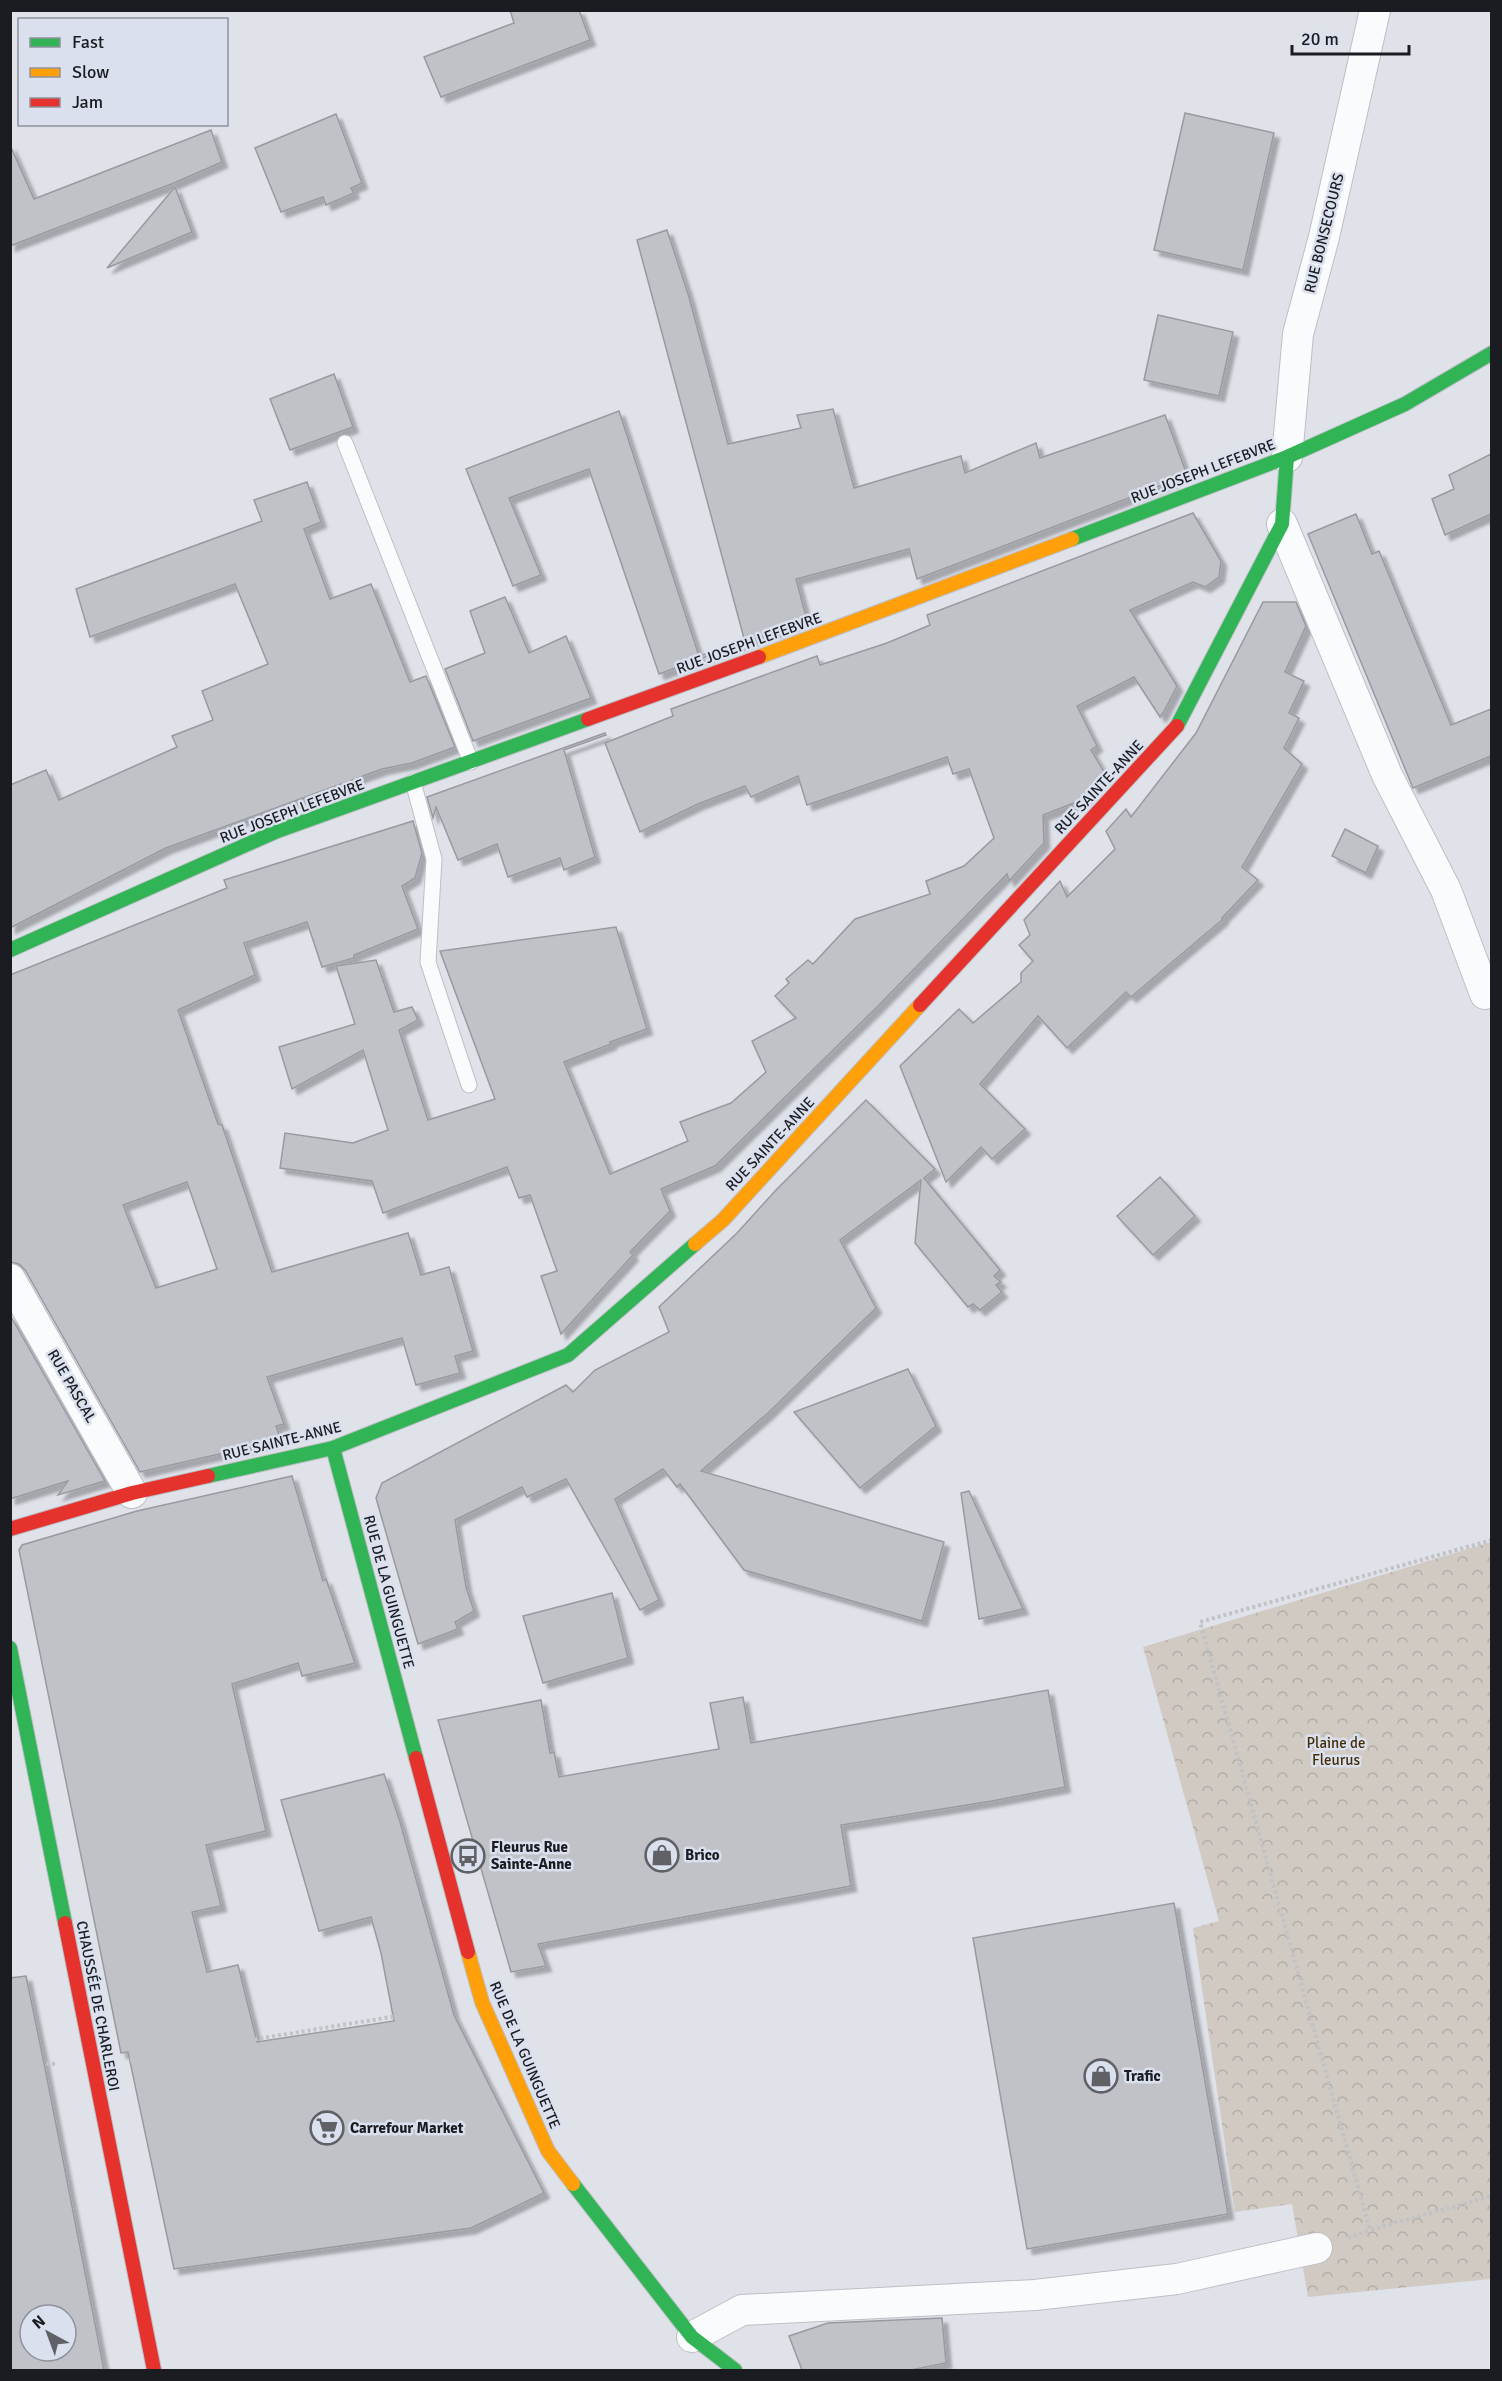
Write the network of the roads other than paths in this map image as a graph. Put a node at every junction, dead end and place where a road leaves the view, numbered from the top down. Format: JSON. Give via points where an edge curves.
{"nodes":[{"id":1,"x":1375,"y":10,"type":"edge"},
{"id":2,"x":1491,"y":353,"type":"edge"},
{"id":3,"x":345,"y":443,"type":"dead end"},
{"id":4,"x":1287,"y":457,"type":"junction"},
{"id":5,"x":1282,"y":524,"type":"junction"},
{"id":6,"x":471,"y":762,"type":"junction"},
{"id":7,"x":413,"y":782,"type":"junction"},
{"id":8,"x":10,"y":950,"type":"edge"},
{"id":9,"x":1485,"y":994,"type":"dead end"},
{"id":10,"x":469,"y":1084,"type":"dead end"},
{"id":11,"x":10,"y":1279,"type":"edge"},
{"id":12,"x":333,"y":1448,"type":"junction"},
{"id":13,"x":132,"y":1493,"type":"junction"},
{"id":14,"x":10,"y":1529,"type":"edge"},
{"id":15,"x":10,"y":1648,"type":"edge"},
{"id":16,"x":1317,"y":2248,"type":"dead end"},
{"id":17,"x":692,"y":2337,"type":"junction"},
{"id":18,"x":154,"y":2370,"type":"edge"},
{"id":19,"x":735,"y":2370,"type":"edge"}],
"edges":[{"from":1,"to":4,"type":"street","name":"RUE BONSECOURS","via":[[1298,334]]},
{"from":2,"to":4,"type":"main road","name":"RUE JOSEPH LEFEBVRE","via":[[1405,404]]},
{"from":3,"to":6,"type":"lane"},
{"from":4,"to":5,"type":"main road","name":"RUE SAINTE-ANNE"},
{"from":4,"to":6,"type":"main road","name":"RUE JOSEPH LEFEBVRE","via":[[843,627]]},
{"from":5,"to":9,"type":"street","via":[[1387,775],[1446,890]]},
{"from":5,"to":12,"type":"main road","name":"RUE SAINTE-ANNE","via":[[1179,724],[723,1220],[568,1355]]},
{"from":6,"to":7,"type":"main road","name":"RUE JOSEPH LEFEBVRE"},
{"from":7,"to":8,"type":"main road","name":"RUE JOSEPH LEFEBVRE","via":[[275,832]]},
{"from":7,"to":10,"type":"lane","via":[[434,859],[428,962]]},
{"from":11,"to":13,"type":"street","name":"RUE PASCAL"},
{"from":12,"to":13,"type":"main road","name":"RUE SAINTE-ANNE"},
{"from":12,"to":17,"type":"main road","name":"RUE DE LA GUINGUETTE","via":[[482,2002],[548,2151]]},
{"from":13,"to":14,"type":"main road","name":"RUE SAINTE-ANNE"},
{"from":15,"to":18,"type":"main road","name":"CHAUSSÉE DE CHARLEROI"},
{"from":16,"to":17,"type":"street","via":[[1177,2278],[1035,2295],[742,2310]]},
{"from":17,"to":19,"type":"main road","name":"RUE DE LA GUINGUETTE"}]}
